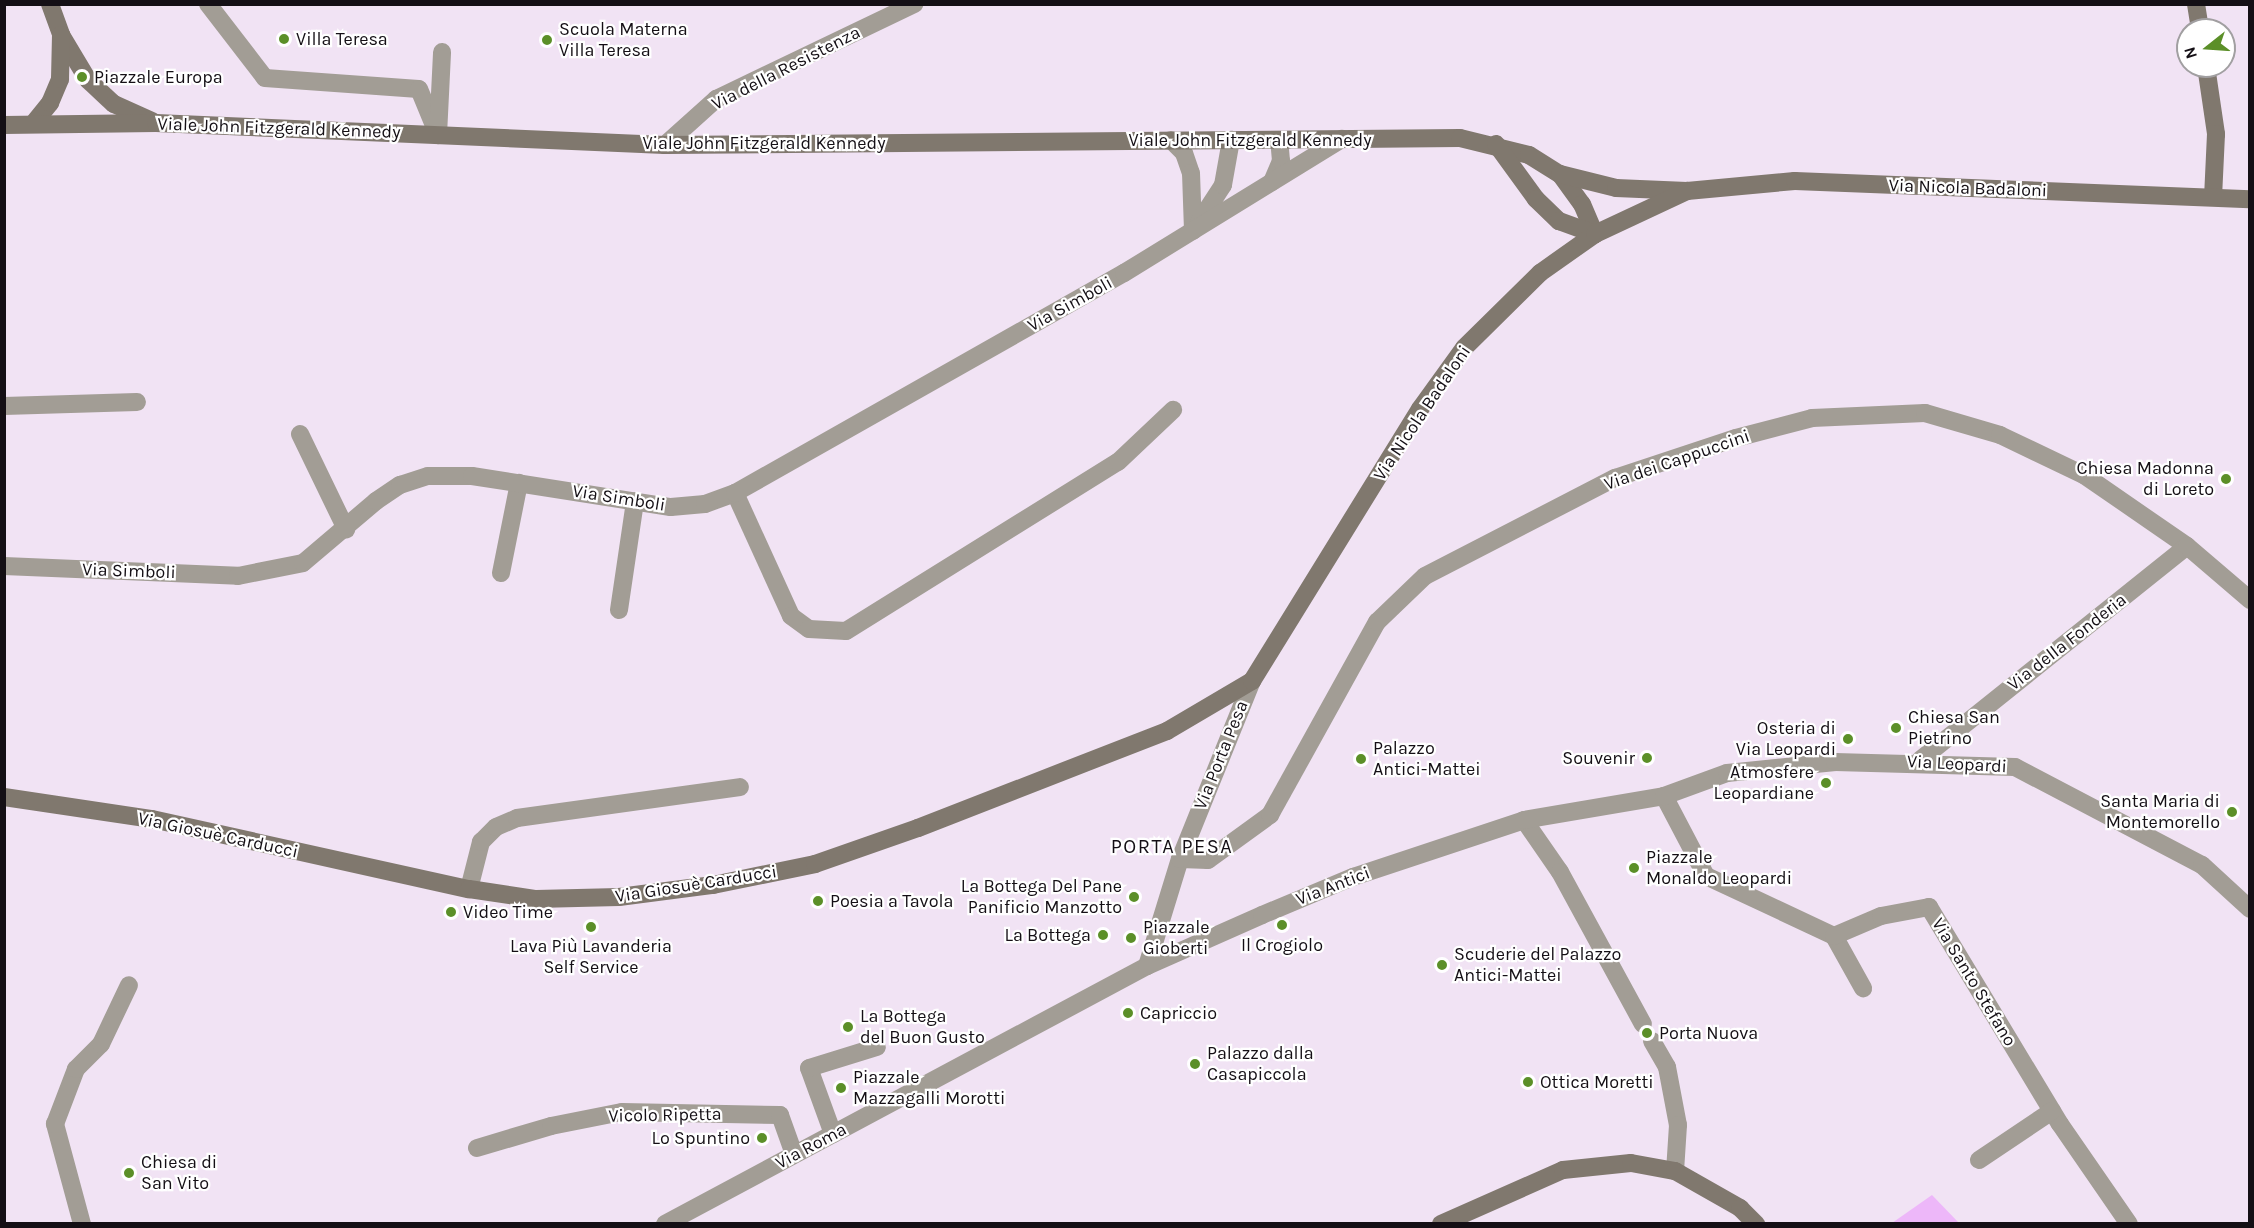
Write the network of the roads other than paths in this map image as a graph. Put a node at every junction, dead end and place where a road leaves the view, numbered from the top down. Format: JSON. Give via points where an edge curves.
{"nodes":[{"id":1,"x":50,"y":4,"type":"edge"},
{"id":2,"x":208,"y":4,"type":"edge"},
{"id":3,"x":914,"y":4,"type":"edge"},
{"id":4,"x":61,"y":35,"type":"junction"},
{"id":5,"x":442,"y":52,"type":"dead end"},
{"id":6,"x":2208,"y":78,"type":"edge"},
{"id":7,"x":156,"y":123,"type":"junction"},
{"id":8,"x":33,"y":124,"type":"junction"},
{"id":9,"x":4,"y":125,"type":"edge"},
{"id":10,"x":438,"y":135,"type":"junction"},
{"id":11,"x":1342,"y":139,"type":"junction"},
{"id":12,"x":1171,"y":140,"type":"junction"},
{"id":13,"x":1231,"y":140,"type":"junction"},
{"id":14,"x":1279,"y":140,"type":"junction"},
{"id":15,"x":665,"y":144,"type":"junction"},
{"id":16,"x":1496,"y":144,"type":"junction"},
{"id":17,"x":1560,"y":174,"type":"junction"},
{"id":18,"x":1272,"y":182,"type":"junction"},
{"id":19,"x":1688,"y":191,"type":"junction"},
{"id":20,"x":2212,"y":197,"type":"junction"},
{"id":21,"x":2250,"y":199,"type":"edge"},
{"id":22,"x":1192,"y":231,"type":"junction"},
{"id":23,"x":1595,"y":234,"type":"junction"},
{"id":24,"x":136,"y":402,"type":"dead end"},
{"id":25,"x":4,"y":406,"type":"edge"},
{"id":26,"x":1173,"y":410,"type":"dead end"},
{"id":27,"x":300,"y":434,"type":"dead end"},
{"id":28,"x":519,"y":483,"type":"junction"},
{"id":29,"x":735,"y":493,"type":"junction"},
{"id":30,"x":635,"y":501,"type":"junction"},
{"id":31,"x":346,"y":529,"type":"junction"},
{"id":32,"x":2187,"y":546,"type":"junction"},
{"id":33,"x":4,"y":566,"type":"edge"},
{"id":34,"x":501,"y":573,"type":"dead end"},
{"id":35,"x":2250,"y":600,"type":"edge"},
{"id":36,"x":619,"y":610,"type":"dead end"},
{"id":37,"x":1252,"y":681,"type":"junction"},
{"id":38,"x":1920,"y":760,"type":"junction"},
{"id":39,"x":740,"y":788,"type":"dead end"},
{"id":40,"x":1664,"y":796,"type":"junction"},
{"id":41,"x":4,"y":797,"type":"edge"},
{"id":42,"x":1524,"y":820,"type":"junction"},
{"id":43,"x":1180,"y":860,"type":"junction"},
{"id":44,"x":469,"y":889,"type":"junction"},
{"id":45,"x":2250,"y":909,"type":"edge"},
{"id":46,"x":1834,"y":936,"type":"junction"},
{"id":47,"x":1147,"y":966,"type":"junction"},
{"id":48,"x":129,"y":985,"type":"dead end"},
{"id":49,"x":1863,"y":988,"type":"dead end"},
{"id":50,"x":1643,"y":1024,"type":"dead end"},
{"id":51,"x":1652,"y":1041,"type":"dead end"},
{"id":52,"x":877,"y":1047,"type":"dead end"},
{"id":53,"x":2056,"y":1117,"type":"junction"},
{"id":54,"x":833,"y":1134,"type":"junction"},
{"id":55,"x":477,"y":1148,"type":"dead end"},
{"id":56,"x":794,"y":1154,"type":"junction"},
{"id":57,"x":1979,"y":1161,"type":"dead end"},
{"id":58,"x":1675,"y":1171,"type":"junction"},
{"id":59,"x":82,"y":1224,"type":"edge"},
{"id":60,"x":665,"y":1224,"type":"edge"},
{"id":61,"x":1441,"y":1224,"type":"edge"},
{"id":62,"x":1756,"y":1224,"type":"edge"},
{"id":63,"x":2129,"y":1224,"type":"edge"}],
"edges":[{"from":1,"to":4,"type":"street"},
{"from":2,"to":10,"type":"street","via":[[265,78],[419,89]]},
{"from":3,"to":15,"type":"street","name":"Via della Resistenza","via":[[716,99]]},
{"from":4,"to":7,"type":"street","via":[[88,80],[114,104]]},
{"from":4,"to":8,"type":"street","via":[[60,78],[50,103]]},
{"from":5,"to":10,"type":"street"},
{"from":6,"to":20,"type":"street","via":[[2216,134]]},
{"from":7,"to":8,"type":"street","name":"Viale John Fitzgerald Kennedy"},
{"from":7,"to":10,"type":"street","name":"Viale John Fitzgerald Kennedy"},
{"from":8,"to":9,"type":"street"},
{"from":10,"to":15,"type":"street","name":"Viale John Fitzgerald Kennedy"},
{"from":11,"to":14,"type":"street","name":"Viale John Fitzgerald Kennedy"},
{"from":11,"to":16,"type":"street","name":"Viale John Fitzgerald Kennedy","via":[[1461,138]]},
{"from":11,"to":18,"type":"street","name":"Via Simboli"},
{"from":12,"to":13,"type":"street","name":"Viale John Fitzgerald Kennedy"},
{"from":12,"to":15,"type":"street","name":"Viale John Fitzgerald Kennedy"},
{"from":12,"to":22,"type":"street","via":[[1184,153],[1191,173]]},
{"from":13,"to":14,"type":"street","name":"Viale John Fitzgerald Kennedy"},
{"from":13,"to":22,"type":"street","name":"Via Simboli","via":[[1223,185]]},
{"from":14,"to":18,"type":"street","via":[[1281,161]]},
{"from":16,"to":17,"type":"street","name":"Viale John Fitzgerald Kennedy","via":[[1529,155]]},
{"from":16,"to":23,"type":"street","via":[[1536,199],[1559,221]]},
{"from":17,"to":19,"type":"street","name":"Via Nicola Badaloni","via":[[1616,188]]},
{"from":17,"to":23,"type":"street","name":"Viale John Fitzgerald Kennedy","via":[[1582,204]]},
{"from":18,"to":22,"type":"street","name":"Via Simboli"},
{"from":19,"to":20,"type":"street","name":"Via Nicola Badaloni","via":[[1795,181]]},
{"from":19,"to":23,"type":"street","name":"Via Nicola Badaloni"},
{"from":20,"to":21,"type":"street","name":"Via Nicola Badaloni"},
{"from":22,"to":29,"type":"street","name":"Via Simboli"},
{"from":23,"to":37,"type":"street","name":"Via Nicola Badaloni","via":[[1525,286],[1464,348],[1420,409]]},
{"from":24,"to":25,"type":"street"},
{"from":26,"to":29,"type":"street","via":[[1118,462],[846,631],[809,629],[791,616]]},
{"from":27,"to":31,"type":"street"},
{"from":28,"to":30,"type":"street","name":"Via Simboli"},
{"from":28,"to":31,"type":"street","name":"Via Simboli","via":[[428,476],[400,485]]},
{"from":28,"to":34,"type":"street"},
{"from":29,"to":30,"type":"street","name":"Via Simboli","via":[[705,504],[671,507]]},
{"from":30,"to":36,"type":"street"},
{"from":31,"to":33,"type":"street","name":"Via Simboli","via":[[303,563],[238,576]]},
{"from":32,"to":35,"type":"street","name":"Via dei Cappuccini"},
{"from":32,"to":38,"type":"street","name":"Via della Fonderia"},
{"from":32,"to":43,"type":"street","name":"Via dei Cappuccini","via":[[2084,475],[2000,435],[1925,413],[1812,418],[1736,438],[1615,478],[1425,576],[1377,622],[1270,815],[1208,860]]},
{"from":37,"to":43,"type":"street","name":"Via Porta Pesa"},
{"from":37,"to":44,"type":"street","name":"Via Giosuè Carducci","via":[[1167,731],[815,864],[712,885],[619,897],[536,899]]},
{"from":38,"to":40,"type":"street","name":"Via Leopardi","via":[[1835,762],[1727,773]]},
{"from":38,"to":45,"type":"street","name":"Via Leopardi","via":[[2015,767],[2202,865]]},
{"from":39,"to":44,"type":"street","via":[[518,818],[496,827],[481,842]]},
{"from":40,"to":42,"type":"street"},
{"from":40,"to":46,"type":"street","via":[[1706,876]]},
{"from":41,"to":44,"type":"street","name":"Via Giosuè Carducci","via":[[152,819]]},
{"from":42,"to":47,"type":"street","name":"Via Antici","via":[[1353,877]]},
{"from":42,"to":50,"type":"street","via":[[1560,872]]},
{"from":43,"to":47,"type":"street","name":"Via Porta Pesa"},
{"from":46,"to":49,"type":"street"},
{"from":46,"to":53,"type":"street","name":"Via Santo Stefano","via":[[1881,916],[1929,907]]},
{"from":47,"to":54,"type":"street","name":"Via Roma"},
{"from":48,"to":59,"type":"street","via":[[101,1044],[76,1069],[55,1124]]},
{"from":51,"to":58,"type":"street","via":[[1667,1067],[1678,1125]]},
{"from":52,"to":54,"type":"street","via":[[809,1068]]},
{"from":53,"to":57,"type":"street"},
{"from":53,"to":63,"type":"street"},
{"from":54,"to":56,"type":"street","name":"Via Roma"},
{"from":55,"to":56,"type":"street","name":"Vicolo Ripetta","via":[[551,1126],[622,1112],[780,1114]]},
{"from":56,"to":60,"type":"street","name":"Via Roma"},
{"from":58,"to":61,"type":"street","via":[[1631,1163],[1563,1170]]},
{"from":58,"to":62,"type":"street","via":[[1740,1208]]}]}
